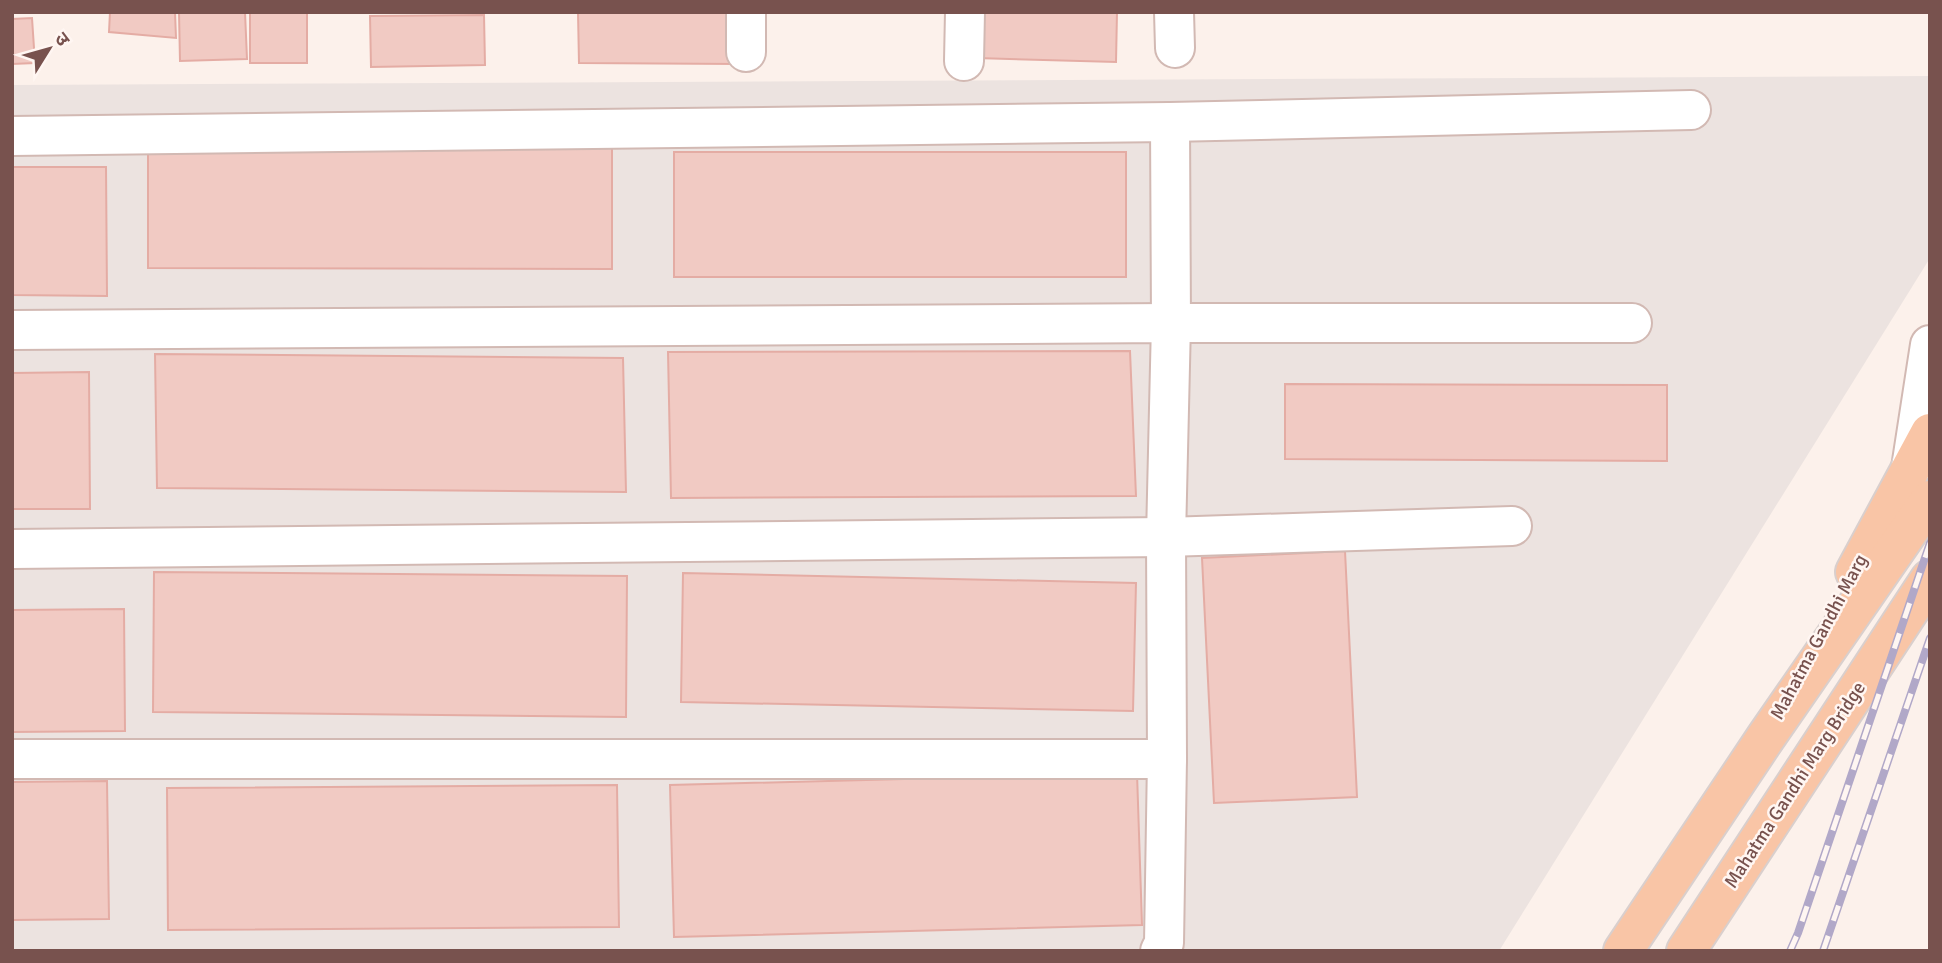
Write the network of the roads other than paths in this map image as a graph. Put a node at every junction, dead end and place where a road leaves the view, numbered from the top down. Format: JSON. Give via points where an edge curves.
{"nodes":[{"id":1,"x":746,"y":12,"type":"edge"},
{"id":2,"x":965,"y":12,"type":"edge"},
{"id":3,"x":746,"y":52,"type":"dead end"},
{"id":4,"x":964,"y":61,"type":"dead end"},
{"id":5,"x":1691,"y":110,"type":"dead end"},
{"id":6,"x":1170,"y":122,"type":"junction"},
{"id":7,"x":12,"y":136,"type":"edge"},
{"id":8,"x":1171,"y":323,"type":"junction"},
{"id":9,"x":1632,"y":323,"type":"dead end"},
{"id":10,"x":12,"y":330,"type":"edge"},
{"id":11,"x":1930,"y":345,"type":"edge"},
{"id":12,"x":1930,"y":432,"type":"edge"},
{"id":13,"x":1911,"y":468,"type":"junction"},
{"id":14,"x":1930,"y":500,"type":"edge"},
{"id":15,"x":1512,"y":526,"type":"dead end"},
{"id":16,"x":1166,"y":537,"type":"junction"},
{"id":17,"x":12,"y":549,"type":"edge"},
{"id":18,"x":1930,"y":579,"type":"edge"},
{"id":19,"x":1930,"y":592,"type":"edge"},
{"id":20,"x":1903,"y":618,"type":"junction"},
{"id":21,"x":1766,"y":737,"type":"junction"},
{"id":22,"x":1167,"y":759,"type":"junction"},
{"id":23,"x":12,"y":760,"type":"edge"},
{"id":24,"x":1160,"y":951,"type":"edge"},
{"id":25,"x":1623,"y":951,"type":"edge"},
{"id":26,"x":1686,"y":951,"type":"edge"}],
"edges":[{"from":1,"to":3,"type":"street"},
{"from":2,"to":4,"type":"street"},
{"from":5,"to":6,"type":"street"},
{"from":6,"to":7,"type":"street"},
{"from":6,"to":8,"type":"street"},
{"from":8,"to":9,"type":"street"},
{"from":8,"to":10,"type":"street"},
{"from":8,"to":16,"type":"street"},
{"from":11,"to":13,"type":"street"},
{"from":12,"to":13,"type":"main road","name":"Mahatma Gandhi Marg"},
{"from":13,"to":21,"type":"main road","name":"Mahatma Gandhi Marg"},
{"from":14,"to":21,"type":"main road","name":"Mahatma Gandhi Marg"},
{"from":15,"to":16,"type":"street"},
{"from":16,"to":17,"type":"street"},
{"from":16,"to":22,"type":"street"},
{"from":18,"to":20,"type":"main road"},
{"from":19,"to":20,"type":"main road"},
{"from":20,"to":26,"type":"main road","name":"Mahatma Gandhi Marg Bridge"},
{"from":21,"to":25,"type":"main road"},
{"from":22,"to":23,"type":"street"},
{"from":22,"to":24,"type":"street","via":[[1164,943]]}]}
